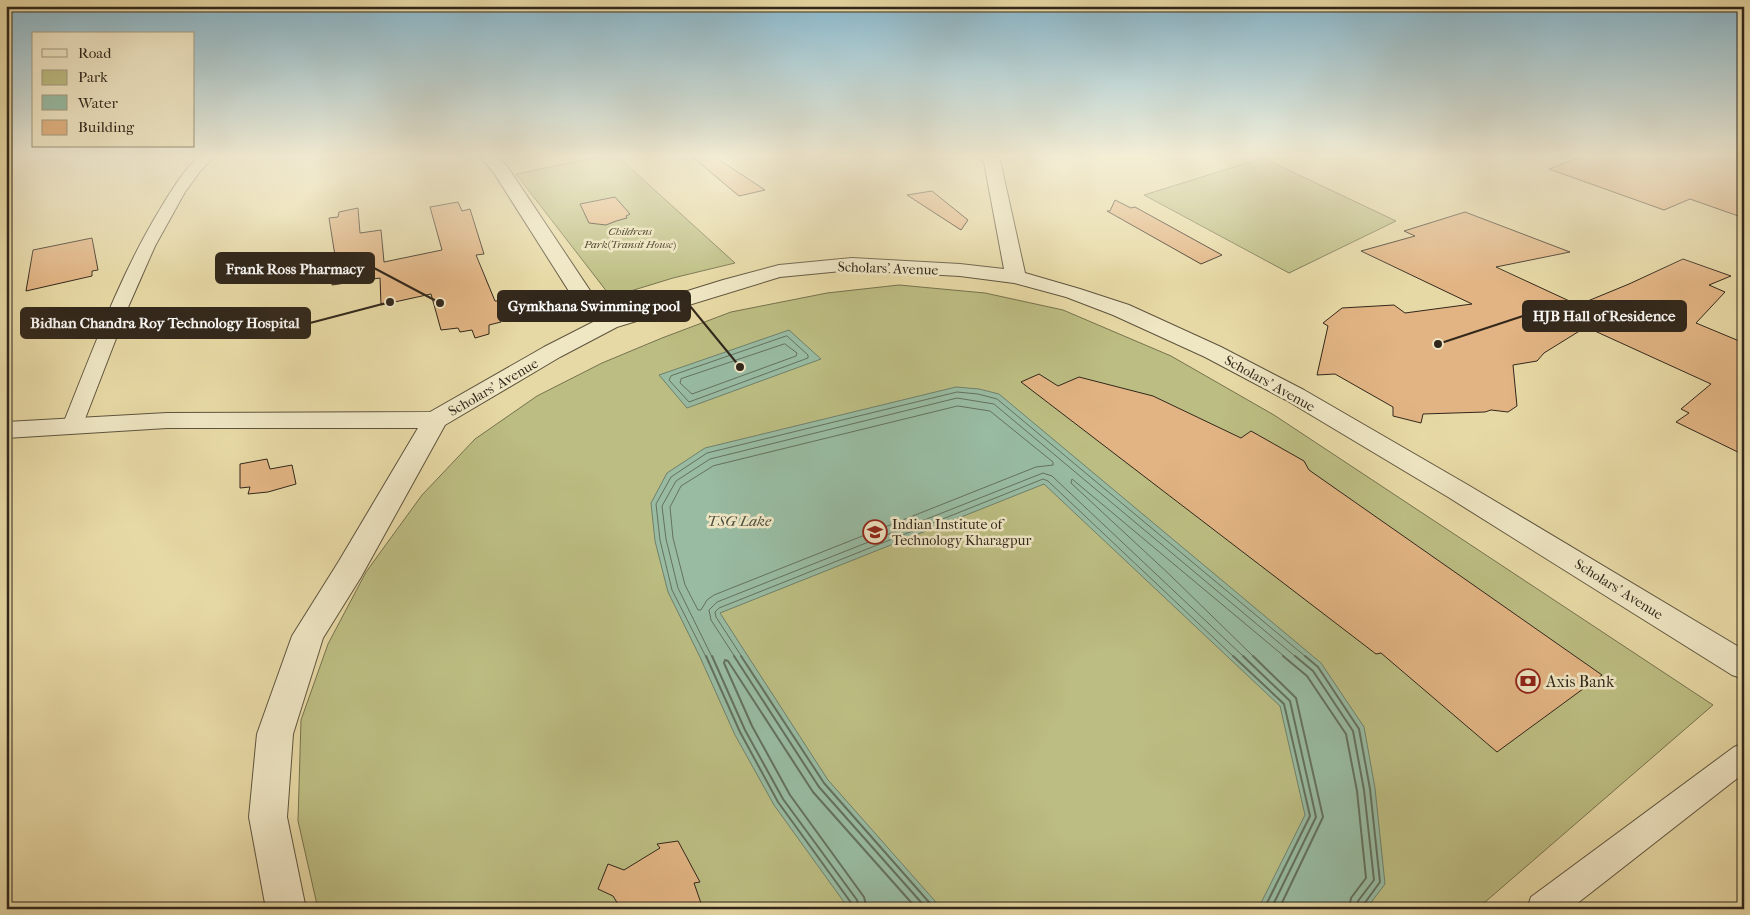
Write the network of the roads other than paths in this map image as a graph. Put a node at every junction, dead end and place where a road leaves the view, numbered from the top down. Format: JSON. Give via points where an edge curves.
{"nodes":[{"id":1,"x":174,"y":198,"type":"edge"},
{"id":2,"x":519,"y":198,"type":"edge"},
{"id":3,"x":1000,"y":198,"type":"edge"},
{"id":4,"x":1016,"y":277,"type":"junction"},
{"id":5,"x":608,"y":322,"type":"junction"},
{"id":6,"x":435,"y":420,"type":"junction"},
{"id":7,"x":73,"y":424,"type":"junction"},
{"id":8,"x":6,"y":430,"type":"edge"},
{"id":9,"x":1744,"y":666,"type":"edge"},
{"id":10,"x":1744,"y":756,"type":"edge"},
{"id":11,"x":286,"y":909,"type":"edge"},
{"id":12,"x":1543,"y":909,"type":"edge"}],
"edges":[{"from":1,"to":7,"type":"street","via":[[139,263]]},
{"from":2,"to":5,"type":"street","via":[[587,302]]},
{"from":3,"to":4,"type":"street"},
{"from":4,"to":5,"type":"street","name":"Scholars' Avenue","via":[[960,270],[852,264],[779,271]]},
{"from":4,"to":9,"type":"street","name":"Scholars' Avenue","via":[[1121,310],[1213,352],[1295,395]]},
{"from":5,"to":6,"type":"street","name":"Scholars' Avenue"},
{"from":6,"to":7,"type":"street","via":[[238,418]]},
{"from":6,"to":11,"type":"street","name":"Scholars' Avenue","via":[[308,636],[275,734],[268,817]]},
{"from":7,"to":8,"type":"street"},
{"from":10,"to":12,"type":"street"}]}
